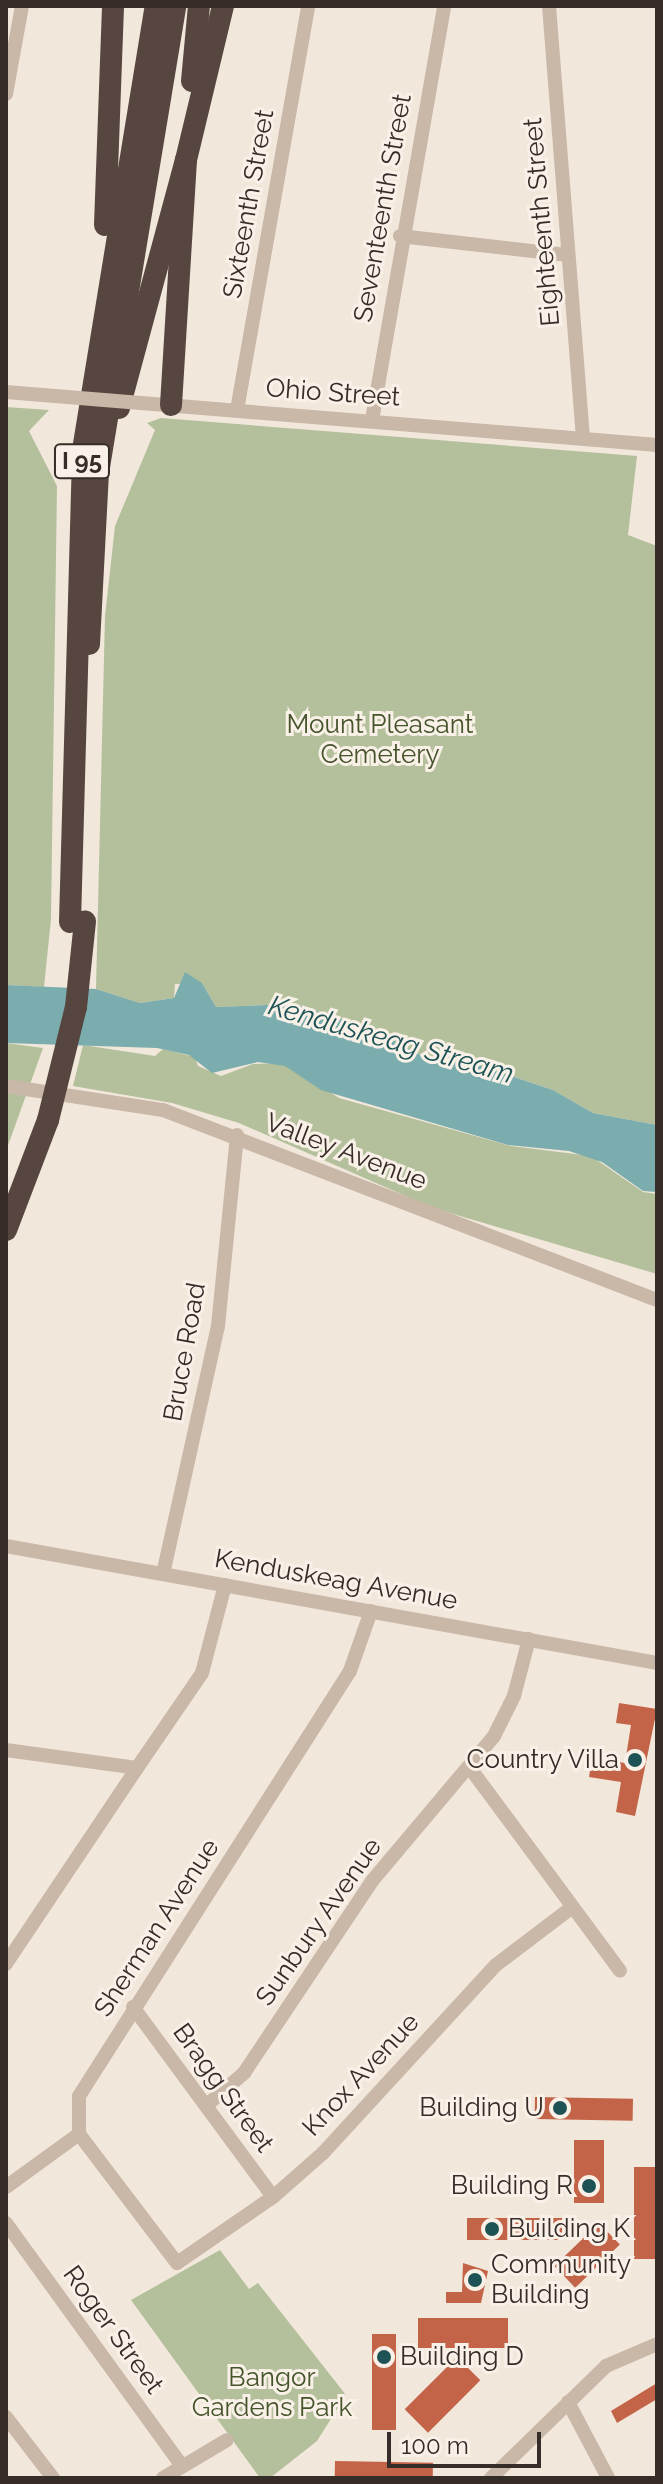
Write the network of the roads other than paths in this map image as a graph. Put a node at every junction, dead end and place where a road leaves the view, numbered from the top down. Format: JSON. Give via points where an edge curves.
{"nodes":[{"id":1,"x":22,"y":6,"type":"edge"},
{"id":2,"x":113,"y":6,"type":"edge"},
{"id":3,"x":156,"y":6,"type":"edge"},
{"id":4,"x":175,"y":6,"type":"edge"},
{"id":5,"x":199,"y":6,"type":"edge"},
{"id":6,"x":223,"y":6,"type":"edge"},
{"id":7,"x":308,"y":6,"type":"edge"},
{"id":8,"x":444,"y":6,"type":"edge"},
{"id":9,"x":549,"y":6,"type":"edge"},
{"id":10,"x":6,"y":94,"type":"edge"},
{"id":11,"x":191,"y":118,"type":"junction"},
{"id":12,"x":186,"y":160,"type":"junction"},
{"id":13,"x":400,"y":236,"type":"junction"},
{"id":14,"x":568,"y":255,"type":"junction"},
{"id":15,"x":97,"y":352,"type":"junction"},
{"id":16,"x":6,"y":392,"type":"edge"},
{"id":17,"x":171,"y":405,"type":"junction"},
{"id":18,"x":237,"y":410,"type":"junction"},
{"id":19,"x":372,"y":420,"type":"junction"},
{"id":20,"x":583,"y":434,"type":"junction"},
{"id":21,"x":657,"y":445,"type":"edge"},
{"id":22,"x":91,"y":567,"type":"junction"},
{"id":23,"x":77,"y":922,"type":"junction"},
{"id":24,"x":6,"y":1086,"type":"edge"},
{"id":25,"x":40,"y":1120,"type":"junction"},
{"id":26,"x":237,"y":1135,"type":"junction"},
{"id":27,"x":6,"y":1192,"type":"edge"},
{"id":28,"x":6,"y":1230,"type":"edge"},
{"id":29,"x":657,"y":1300,"type":"edge"},
{"id":30,"x":6,"y":1546,"type":"edge"},
{"id":31,"x":163,"y":1574,"type":"junction"},
{"id":32,"x":225,"y":1585,"type":"junction"},
{"id":33,"x":371,"y":1611,"type":"junction"},
{"id":34,"x":529,"y":1639,"type":"junction"},
{"id":35,"x":657,"y":1663,"type":"edge"},
{"id":36,"x":6,"y":1750,"type":"edge"},
{"id":37,"x":137,"y":1768,"type":"junction"},
{"id":38,"x":470,"y":1768,"type":"junction"},
{"id":39,"x":571,"y":1908,"type":"junction"},
{"id":40,"x":6,"y":1964,"type":"edge"},
{"id":41,"x":620,"y":1971,"type":"dead end"},
{"id":42,"x":133,"y":2007,"type":"junction"},
{"id":43,"x":208,"y":2104,"type":"junction"},
{"id":44,"x":79,"y":2134,"type":"junction"},
{"id":45,"x":6,"y":2187,"type":"edge"},
{"id":46,"x":273,"y":2197,"type":"junction"},
{"id":47,"x":6,"y":2223,"type":"edge"},
{"id":48,"x":657,"y":2344,"type":"edge"},
{"id":49,"x":568,"y":2402,"type":"junction"},
{"id":50,"x":6,"y":2417,"type":"edge"},
{"id":51,"x":20,"y":2436,"type":"junction"},
{"id":52,"x":227,"y":2440,"type":"dead end"},
{"id":53,"x":6,"y":2447,"type":"edge"},
{"id":54,"x":181,"y":2465,"type":"junction"},
{"id":55,"x":53,"y":2478,"type":"edge"},
{"id":56,"x":163,"y":2478,"type":"edge"},
{"id":57,"x":491,"y":2478,"type":"edge"},
{"id":58,"x":608,"y":2478,"type":"edge"}],
"edges":[{"from":1,"to":10,"type":"street"},
{"from":2,"to":15,"type":"highway"},
{"from":3,"to":15,"type":"highway","number":"I 95"},
{"from":4,"to":22,"type":"highway","number":"I 95","via":[[108,398]]},
{"from":5,"to":11,"type":"highway"},
{"from":6,"to":11,"type":"highway"},
{"from":7,"to":18,"type":"street","name":"Sixteenth Street"},
{"from":8,"to":13,"type":"street","name":"Seventeenth Street"},
{"from":9,"to":14,"type":"street","name":"Eighteenth Street"},
{"from":11,"to":12,"type":"highway"},
{"from":12,"to":17,"type":"highway"},
{"from":12,"to":22,"type":"highway","via":[[111,435]]},
{"from":13,"to":14,"type":"street"},
{"from":13,"to":19,"type":"street","name":"Seventeenth Street"},
{"from":14,"to":20,"type":"street","name":"Eighteenth Street"},
{"from":15,"to":23,"type":"highway","number":"I 95","via":[[77,528]]},
{"from":16,"to":17,"type":"street","name":"Ohio Street","bridge":true},
{"from":17,"to":18,"type":"street","name":"Ohio Street"},
{"from":18,"to":19,"type":"street","name":"Ohio Street"},
{"from":19,"to":20,"type":"street","name":"Ohio Street"},
{"from":20,"to":21,"type":"street","name":"Ohio Street"},
{"from":22,"to":23,"type":"highway","number":"I 95"},
{"from":23,"to":25,"type":"highway","number":"I 95"},
{"from":24,"to":26,"type":"street","name":"Valley Avenue","via":[[163,1110]]},
{"from":25,"to":27,"type":"highway","number":"I 95"},
{"from":25,"to":28,"type":"highway","number":"I 95"},
{"from":26,"to":29,"type":"street","name":"Valley Avenue"},
{"from":26,"to":31,"type":"street","name":"Bruce Road","via":[[218,1326]]},
{"from":30,"to":31,"type":"street","name":"Kenduskeag Avenue"},
{"from":31,"to":32,"type":"street","name":"Kenduskeag Avenue"},
{"from":32,"to":33,"type":"street","name":"Kenduskeag Avenue"},
{"from":32,"to":37,"type":"street","via":[[202,1673]]},
{"from":33,"to":34,"type":"street","name":"Kenduskeag Avenue"},
{"from":33,"to":42,"type":"street","name":"Sherman Avenue","via":[[350,1671]]},
{"from":34,"to":35,"type":"street","name":"Kenduskeag Avenue"},
{"from":34,"to":38,"type":"street","name":"Sunbury Avenue","via":[[509,1708]]},
{"from":36,"to":37,"type":"street"},
{"from":37,"to":40,"type":"street"},
{"from":38,"to":39,"type":"street"},
{"from":38,"to":43,"type":"street","name":"Sunbury Avenue","via":[[372,1881],[244,2073]]},
{"from":39,"to":41,"type":"street"},
{"from":39,"to":46,"type":"street","name":"Knox Avenue","via":[[496,1965],[323,2153]]},
{"from":42,"to":43,"type":"street","name":"Bragg Street"},
{"from":42,"to":44,"type":"street","name":"Sherman Avenue","via":[[79,2096]]},
{"from":43,"to":46,"type":"street","name":"Bragg Street"},
{"from":44,"to":45,"type":"street"},
{"from":44,"to":46,"type":"street","name":"Knox Avenue","via":[[177,2263]]},
{"from":47,"to":54,"type":"street","name":"Roger Street"},
{"from":48,"to":49,"type":"street","via":[[606,2366]]},
{"from":49,"to":57,"type":"street"},
{"from":49,"to":58,"type":"street"},
{"from":50,"to":51,"type":"street"},
{"from":51,"to":53,"type":"street"},
{"from":51,"to":55,"type":"street"},
{"from":52,"to":54,"type":"street"},
{"from":54,"to":56,"type":"street"}]}
